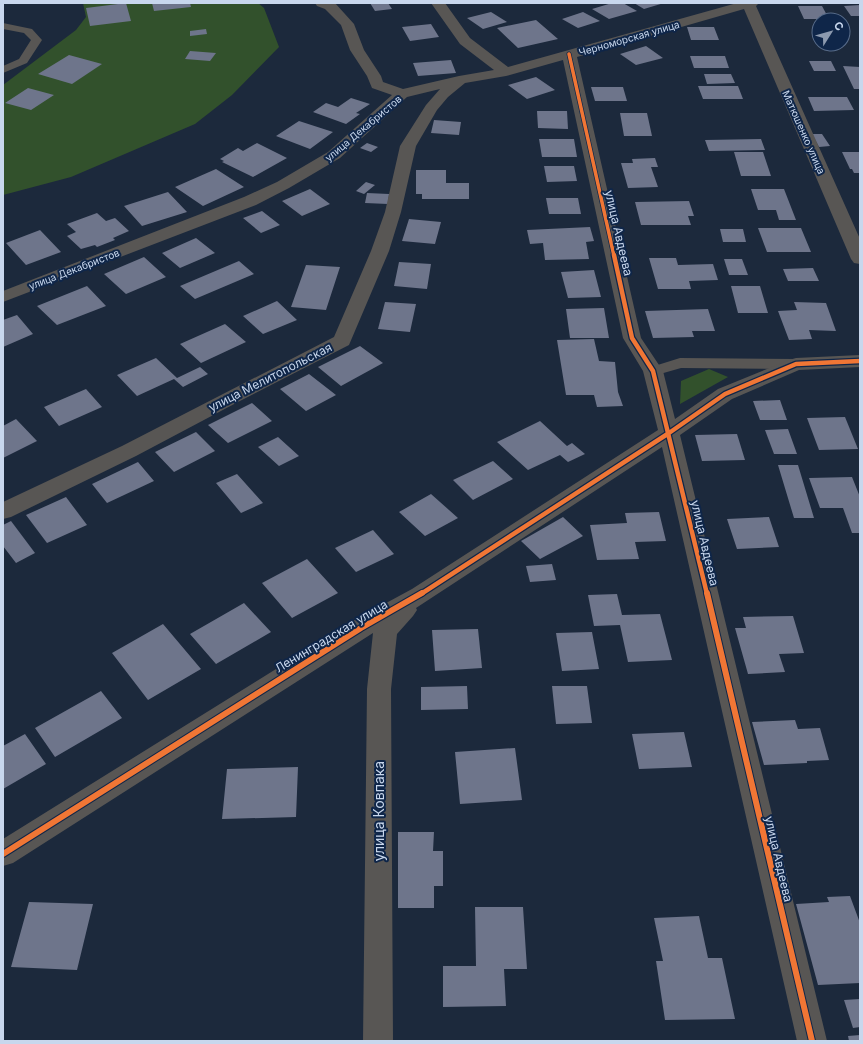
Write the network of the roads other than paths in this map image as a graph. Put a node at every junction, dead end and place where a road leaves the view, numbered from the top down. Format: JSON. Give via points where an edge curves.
{"nodes":[{"id":1,"x":322,"y":3,"type":"edge"},
{"id":2,"x":438,"y":3,"type":"edge"},
{"id":3,"x":750,"y":4,"type":"edge"},
{"id":4,"x":3,"y":26,"type":"edge"},
{"id":5,"x":569,"y":54,"type":"junction"},
{"id":6,"x":3,"y":70,"type":"edge"},
{"id":7,"x":506,"y":72,"type":"junction"},
{"id":8,"x":460,"y":80,"type":"junction"},
{"id":9,"x":402,"y":94,"type":"junction"},
{"id":10,"x":860,"y":259,"type":"edge"},
{"id":11,"x":3,"y":297,"type":"edge"},
{"id":12,"x":860,"y":361,"type":"edge"},
{"id":13,"x":796,"y":364,"type":"junction"},
{"id":14,"x":653,"y":371,"type":"junction"},
{"id":15,"x":669,"y":433,"type":"junction"},
{"id":16,"x":3,"y":511,"type":"edge"},
{"id":17,"x":420,"y":595,"type":"junction"},
{"id":18,"x":3,"y":854,"type":"edge"},
{"id":19,"x":378,"y":1041,"type":"edge"},
{"id":20,"x":812,"y":1041,"type":"edge"}],
"edges":[{"from":1,"to":9,"type":"street","via":[[330,6],[347,24],[357,50],[377,85]]},
{"from":2,"to":7,"type":"street","via":[[465,41]]},
{"from":3,"to":5,"type":"street","name":"Черноморская улица"},
{"from":3,"to":10,"type":"street","name":"Матюшенко улица"},
{"from":4,"to":6,"type":"lane","via":[[28,31],[37,40],[23,61]]},
{"from":5,"to":7,"type":"street","name":"Черноморская улица"},
{"from":5,"to":14,"type":"street","name":"улица Авдеева","via":[[632,338]]},
{"from":7,"to":8,"type":"street","name":"улица Декабристов"},
{"from":8,"to":9,"type":"street","name":"улица Декабристов"},
{"from":8,"to":16,"type":"street","name":"улица Мелитопольская","via":[[431,108],[408,146],[393,212],[380,251],[342,341],[129,451]]},
{"from":9,"to":11,"type":"street","name":"улица Декабристов","via":[[334,155],[283,185],[250,201]]},
{"from":12,"to":13,"type":"street"},
{"from":13,"to":14,"type":"lane","via":[[680,363]]},
{"from":13,"to":15,"type":"street","name":"Ленинградская улица","via":[[725,394]]},
{"from":14,"to":15,"type":"street","name":"улица Авдеева"},
{"from":15,"to":17,"type":"street","name":"Ленинградская улица"},
{"from":15,"to":20,"type":"street","name":"улица Авдеева"},
{"from":17,"to":18,"type":"street","name":"Ленинградская улица","via":[[361,628]]},
{"from":17,"to":19,"type":"street","name":"улица Ковпака","via":[[385,631],[378,689]]}]}
